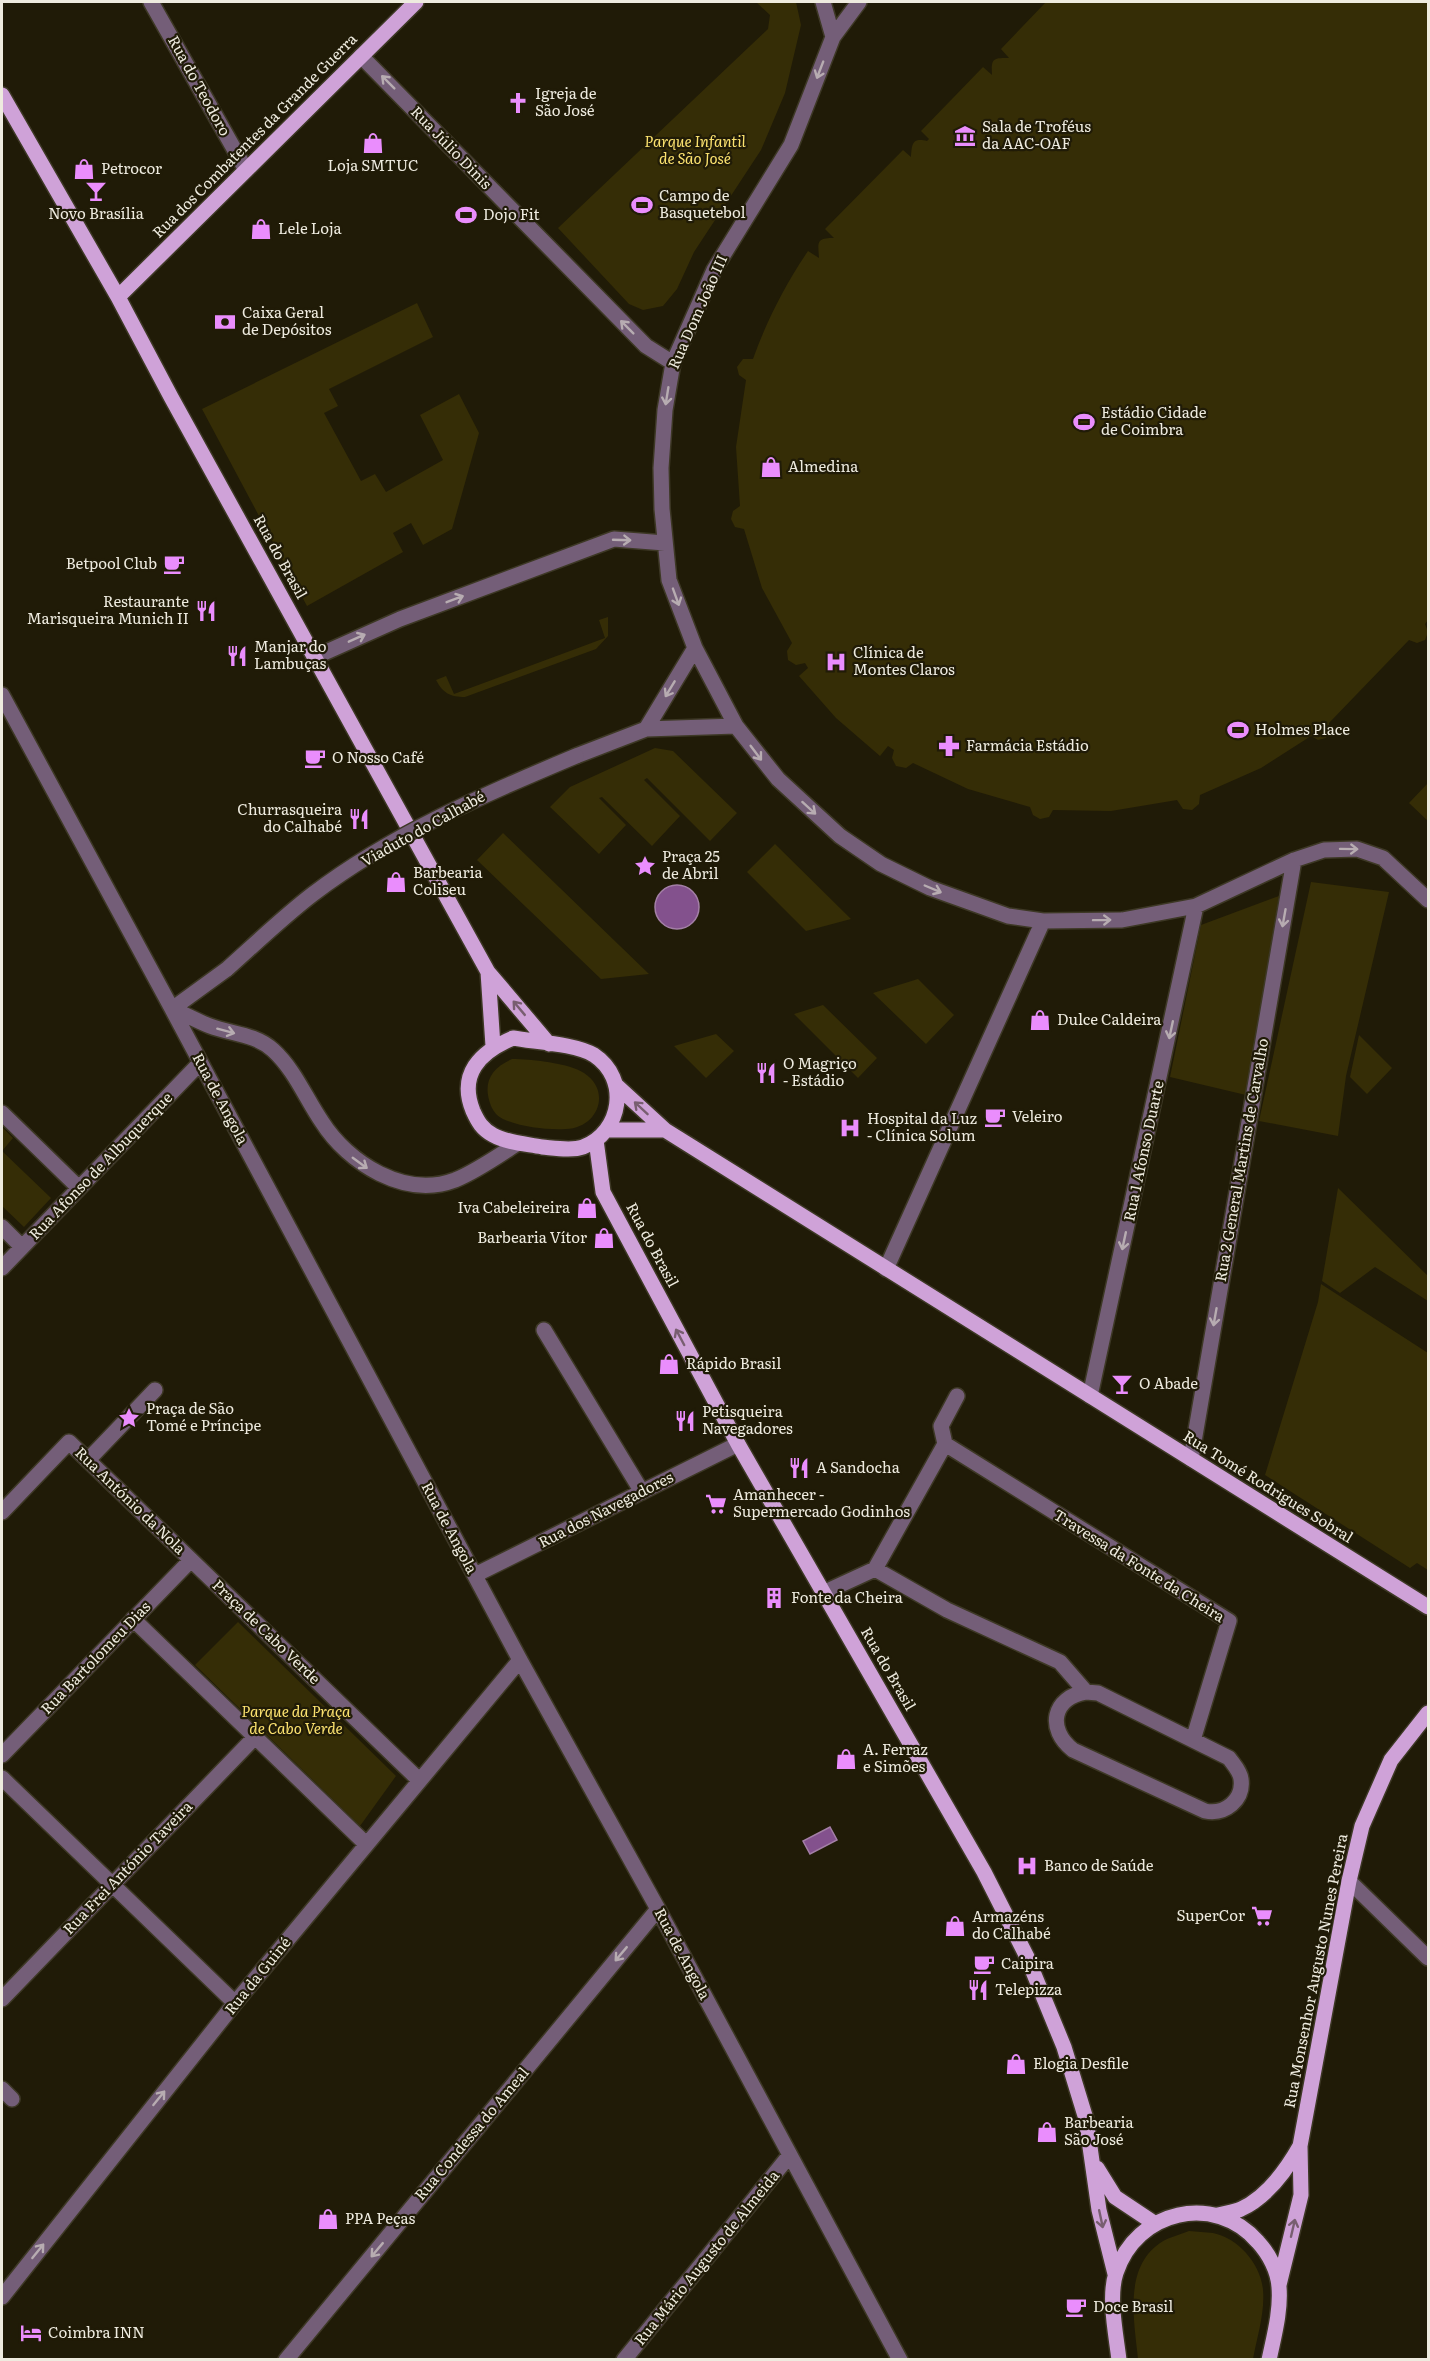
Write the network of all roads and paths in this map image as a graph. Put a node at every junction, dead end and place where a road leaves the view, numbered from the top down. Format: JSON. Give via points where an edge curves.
{"nodes":[{"id":1,"x":151,"y":2,"type":"edge"},
{"id":2,"x":416,"y":2,"type":"edge"},
{"id":3,"x":822,"y":2,"type":"edge"},
{"id":4,"x":859,"y":2,"type":"edge"},
{"id":5,"x":833,"y":38,"type":"junction"},
{"id":6,"x":362,"y":56,"type":"junction"},
{"id":7,"x":2,"y":95,"type":"edge"},
{"id":8,"x":246,"y":170,"type":"junction"},
{"id":9,"x":118,"y":297,"type":"junction"},
{"id":10,"x":673,"y":363,"type":"junction"},
{"id":11,"x":665,"y":543,"type":"junction"},
{"id":12,"x":695,"y":648,"type":"junction"},
{"id":13,"x":315,"y":657,"type":"junction"},
{"id":14,"x":2,"y":694,"type":"edge"},
{"id":15,"x":736,"y":726,"type":"junction"},
{"id":16,"x":646,"y":729,"type":"junction"},
{"id":17,"x":1294,"y":860,"type":"junction"},
{"id":18,"x":1428,"y":900,"type":"edge"},
{"id":19,"x":1196,"y":906,"type":"junction"},
{"id":20,"x":1043,"y":921,"type":"junction"},
{"id":21,"x":488,"y":972,"type":"junction"},
{"id":22,"x":172,"y":1009,"type":"junction"},
{"id":23,"x":549,"y":1044,"type":"junction"},
{"id":24,"x":493,"y":1046,"type":"junction"},
{"id":25,"x":200,"y":1063,"type":"junction"},
{"id":26,"x":617,"y":1086,"type":"junction"},
{"id":27,"x":2,"y":1113,"type":"edge"},
{"id":28,"x":664,"y":1130,"type":"junction"},
{"id":29,"x":602,"y":1135,"type":"junction"},
{"id":30,"x":518,"y":1143,"type":"junction"},
{"id":31,"x":79,"y":1188,"type":"junction"},
{"id":32,"x":2,"y":1227,"type":"edge"},
{"id":33,"x":22,"y":1247,"type":"junction"},
{"id":34,"x":2,"y":1268,"type":"edge"},
{"id":35,"x":886,"y":1269,"type":"junction"},
{"id":36,"x":544,"y":1330,"type":"dead end"},
{"id":37,"x":155,"y":1390,"type":"dead end"},
{"id":38,"x":957,"y":1396,"type":"dead end"},
{"id":39,"x":1090,"y":1396,"type":"junction"},
{"id":40,"x":738,"y":1444,"type":"junction"},
{"id":41,"x":945,"y":1444,"type":"junction"},
{"id":42,"x":88,"y":1460,"type":"junction"},
{"id":43,"x":1191,"y":1460,"type":"junction"},
{"id":44,"x":642,"y":1492,"type":"junction"},
{"id":45,"x":2,"y":1512,"type":"edge"},
{"id":46,"x":191,"y":1560,"type":"junction"},
{"id":47,"x":875,"y":1569,"type":"junction"},
{"id":48,"x":475,"y":1575,"type":"junction"},
{"id":49,"x":823,"y":1593,"type":"junction"},
{"id":50,"x":1428,"y":1607,"type":"edge"},
{"id":51,"x":133,"y":1619,"type":"junction"},
{"id":52,"x":520,"y":1660,"type":"junction"},
{"id":53,"x":1086,"y":1692,"type":"junction"},
{"id":54,"x":1428,"y":1713,"type":"edge"},
{"id":55,"x":255,"y":1737,"type":"junction"},
{"id":56,"x":1193,"y":1740,"type":"junction"},
{"id":57,"x":2,"y":1755,"type":"edge"},
{"id":58,"x":2,"y":1778,"type":"edge"},
{"id":59,"x":419,"y":1780,"type":"junction"},
{"id":60,"x":366,"y":1844,"type":"junction"},
{"id":61,"x":1349,"y":1881,"type":"junction"},
{"id":62,"x":112,"y":1885,"type":"junction"},
{"id":63,"x":658,"y":1909,"type":"junction"},
{"id":64,"x":1428,"y":1958,"type":"edge"},
{"id":65,"x":2,"y":1999,"type":"edge"},
{"id":66,"x":235,"y":2003,"type":"junction"},
{"id":67,"x":1300,"y":2146,"type":"junction"},
{"id":68,"x":789,"y":2156,"type":"junction"},
{"id":69,"x":1094,"y":2163,"type":"junction"},
{"id":70,"x":1218,"y":2215,"type":"junction"},
{"id":71,"x":1154,"y":2223,"type":"junction"},
{"id":72,"x":1115,"y":2274,"type":"junction"},
{"id":73,"x":1280,"y":2285,"type":"junction"},
{"id":74,"x":2,"y":2296,"type":"edge"},
{"id":75,"x":286,"y":2360,"type":"edge"},
{"id":76,"x":624,"y":2360,"type":"edge"},
{"id":77,"x":900,"y":2360,"type":"edge"},
{"id":78,"x":1119,"y":2360,"type":"edge"},
{"id":79,"x":1269,"y":2360,"type":"edge"}],
"edges":[{"from":1,"to":8,"type":"street","name":"Rua do Teodoro"},
{"from":2,"to":6,"type":"main road","name":"Rua dos Combatentes da Grande Guerra"},
{"from":3,"to":5,"type":"street"},
{"from":4,"to":5,"type":"street","name":"Rua Dom João III"},
{"from":5,"to":10,"type":"street","name":"Rua Dom João III","one_way":true,"via":[[791,146],[714,270]]},
{"from":6,"to":8,"type":"main road","name":"Rua dos Combatentes da Grande Guerra"},
{"from":10,"to":6,"type":"street","name":"Rua Júlio Dinis","one_way":true,"via":[[646,346]]},
{"from":7,"to":9,"type":"main road","name":"Rua do Brasil"},
{"from":8,"to":9,"type":"main road","name":"Rua dos Combatentes da Grande Guerra"},
{"from":9,"to":13,"type":"main road","name":"Rua do Brasil"},
{"from":10,"to":11,"type":"street","name":"Rua Dom João III","one_way":true,"via":[[661,468]]},
{"from":11,"to":12,"type":"street","name":"Rua Dom João III","one_way":true,"via":[[669,580]]},
{"from":13,"to":11,"type":"street","one_way":true,"via":[[400,620],[614,539]]},
{"from":12,"to":15,"type":"street","name":"Rua Dom João III"},
{"from":12,"to":16,"type":"street","one_way":true},
{"from":13,"to":21,"type":"main road","name":"Rua do Brasil"},
{"from":14,"to":22,"type":"street","name":"Rua de Angola"},
{"from":15,"to":16,"type":"street"},
{"from":15,"to":20,"type":"street","name":"Rua Dom João III","one_way":true,"via":[[777,779],[840,836],[881,864],[962,901],[1008,916]]},
{"from":16,"to":22,"type":"street","name":"Viaduto do Calhabé","bridge":true,"via":[[501,788],[379,850],[314,894],[227,969]]},
{"from":17,"to":18,"type":"street","name":"Rua Dom João III","one_way":true,"via":[[1323,850],[1357,849],[1383,858]]},
{"from":17,"to":19,"type":"street","name":"Rua Dom João III"},
{"from":17,"to":43,"type":"street","name":"Rua 2 General Martins de Carvalho","one_way":true},
{"from":20,"to":19,"type":"street","name":"Rua Dom João III","one_way":true,"via":[[1122,920]]},
{"from":19,"to":39,"type":"street","name":"Rua 1 Afonso Duarte","one_way":true},
{"from":20,"to":35,"type":"street"},
{"from":23,"to":21,"type":"main road","one_way":true},
{"from":21,"to":24,"type":"main road","name":"Rua do Brasil"},
{"from":22,"to":25,"type":"street","name":"Rua de Angola"},
{"from":22,"to":30,"type":"street","one_way":true,"via":[[211,1026],[254,1038],[272,1049],[287,1065],[322,1124],[373,1172],[396,1180],[436,1185],[454,1180]]},
{"from":23,"to":24,"type":"main road","via":[[513,1038]]},
{"from":23,"to":26,"type":"main road","via":[[593,1055]]},
{"from":24,"to":30,"type":"main road","via":[[468,1078],[468,1099],[479,1125],[494,1136]]},
{"from":25,"to":31,"type":"street","name":"Rua Afonso de Albuquerque"},
{"from":25,"to":48,"type":"street","name":"Rua de Angola"},
{"from":28,"to":26,"type":"main road","name":"Rua Tomé Rodrigues Sobral","one_way":true},
{"from":26,"to":29,"type":"main road","name":"Rua do Brasil","via":[[618,1105]]},
{"from":27,"to":31,"type":"street"},
{"from":28,"to":29,"type":"main road"},
{"from":28,"to":35,"type":"main road","name":"Rua Tomé Rodrigues Sobral"},
{"from":29,"to":30,"type":"main road","via":[[581,1148]]},
{"from":40,"to":29,"type":"main road","name":"Rua do Brasil","one_way":true,"via":[[603,1192]]},
{"from":31,"to":33,"type":"street","name":"Rua Afonso de Albuquerque"},
{"from":32,"to":33,"type":"street"},
{"from":33,"to":34,"type":"street","name":"Rua Afonso de Albuquerque"},
{"from":35,"to":39,"type":"main road","name":"Rua Tomé Rodrigues Sobral"},
{"from":36,"to":44,"type":"street"},
{"from":37,"to":42,"type":"street"},
{"from":38,"to":41,"type":"street","via":[[941,1426]]},
{"from":39,"to":43,"type":"main road","name":"Rua Tomé Rodrigues Sobral"},
{"from":40,"to":44,"type":"street","name":"Rua dos Navegadores"},
{"from":40,"to":49,"type":"main road","name":"Rua do Brasil"},
{"from":41,"to":47,"type":"street"},
{"from":41,"to":56,"type":"street","name":"Travessa da Fonte da Cheira","via":[[1229,1621]]},
{"from":42,"to":45,"type":"street","name":"Rua António da Nola","via":[[69,1442]]},
{"from":42,"to":46,"type":"street","name":"Rua António da Nola"},
{"from":43,"to":50,"type":"main road","name":"Rua Tomé Rodrigues Sobral"},
{"from":44,"to":48,"type":"street","name":"Rua dos Navegadores"},
{"from":46,"to":51,"type":"street","name":"Rua Bartolomeu Dias"},
{"from":46,"to":59,"type":"street","name":"Praça de Cabo Verde"},
{"from":47,"to":49,"type":"street"},
{"from":47,"to":53,"type":"street","via":[[947,1610],[1059,1662]]},
{"from":48,"to":52,"type":"street","name":"Rua de Angola"},
{"from":49,"to":69,"type":"main road","name":"Rua do Brasil","via":[[984,1872],[1027,1957],[1064,2047],[1086,2119]]},
{"from":51,"to":55,"type":"street"},
{"from":51,"to":57,"type":"street","name":"Rua Bartolomeu Dias"},
{"from":52,"to":59,"type":"street","name":"Rua da Guiné"},
{"from":52,"to":63,"type":"street","name":"Rua de Angola"},
{"from":53,"to":56,"type":"street","via":[[1098,1693]]},
{"from":53,"to":56,"type":"street","via":[[1076,1693],[1059,1708],[1057,1728],[1065,1744],[1205,1811],[1223,1811],[1241,1791],[1238,1769],[1229,1758]]},
{"from":54,"to":61,"type":"main road","name":"Rua Monsenhor Augusto Nunes Pereira","via":[[1391,1760],[1362,1826]]},
{"from":55,"to":60,"type":"street"},
{"from":55,"to":62,"type":"street","name":"Rua Frei António Taveira"},
{"from":58,"to":62,"type":"street"},
{"from":59,"to":60,"type":"street","name":"Rua da Guiné"},
{"from":60,"to":66,"type":"street","name":"Rua da Guiné"},
{"from":61,"to":64,"type":"street"},
{"from":61,"to":67,"type":"main road","name":"Rua Monsenhor Augusto Nunes Pereira"},
{"from":62,"to":65,"type":"street","name":"Rua Frei António Taveira"},
{"from":62,"to":66,"type":"street"},
{"from":63,"to":68,"type":"street","name":"Rua de Angola"},
{"from":63,"to":75,"type":"street","name":"Rua Condessa do Ameal","one_way":true},
{"from":74,"to":66,"type":"street","name":"Rua da Guiné","one_way":true},
{"from":67,"to":70,"type":"main road","name":"Rua Monsenhor Augusto Nunes Pereira","via":[[1284,2174],[1261,2194],[1242,2209]]},
{"from":73,"to":67,"type":"main road","name":"Rua Monsenhor Augusto Nunes Pereira","one_way":true,"via":[[1300,2195]]},
{"from":68,"to":76,"type":"street","name":"Rua Mário Augusto de Almeida"},
{"from":68,"to":77,"type":"street","name":"Rua de Angola"},
{"from":69,"to":71,"type":"main road","name":"Rua do Brasil","via":[[1115,2197]]},
{"from":69,"to":72,"type":"main road","name":"Rua do Brasil","one_way":true,"via":[[1099,2210]]},
{"from":70,"to":71,"type":"main road","via":[[1185,2212]]},
{"from":70,"to":73,"type":"main road","via":[[1247,2229],[1269,2254]]},
{"from":71,"to":72,"type":"main road","via":[[1130,2244]]},
{"from":72,"to":78,"type":"main road","via":[[1113,2306]]},
{"from":73,"to":79,"type":"main road"}]}
